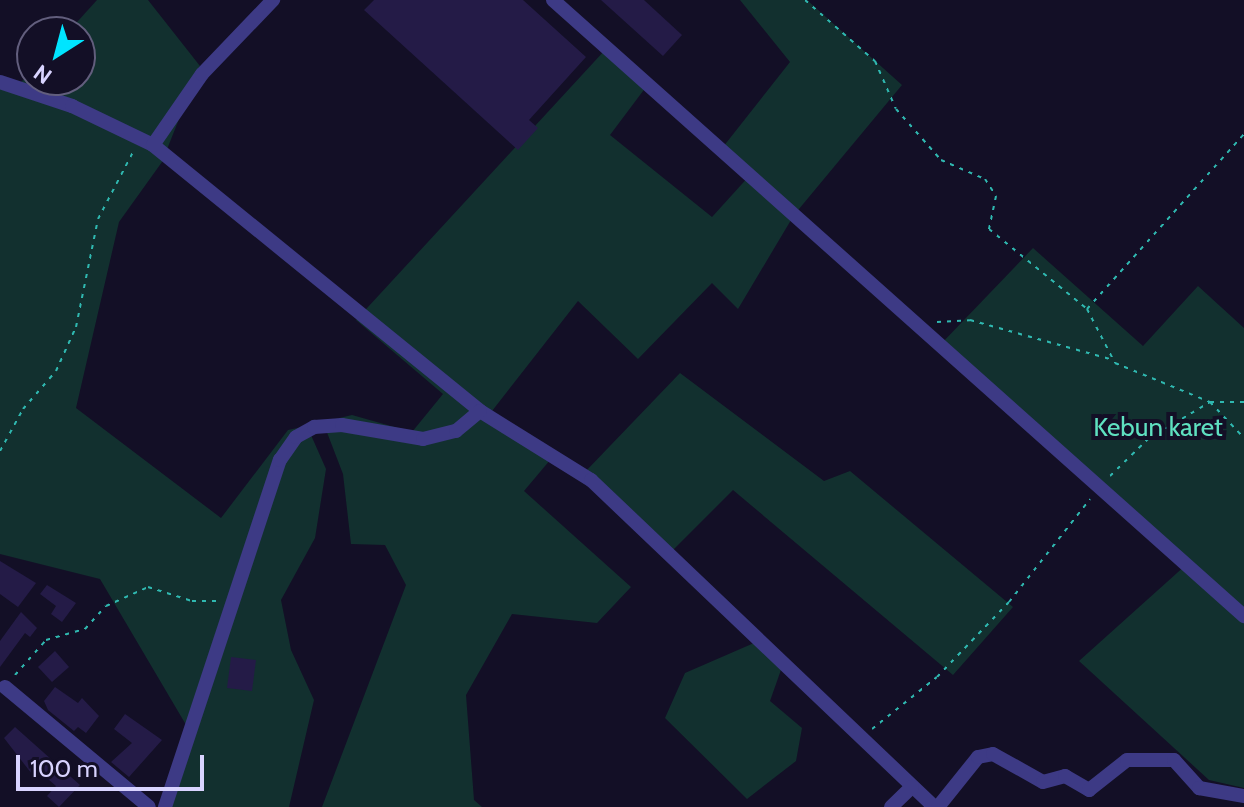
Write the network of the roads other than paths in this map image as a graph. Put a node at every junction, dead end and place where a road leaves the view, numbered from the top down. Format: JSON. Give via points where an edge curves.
{"nodes":[{"id":1,"x":273,"y":0,"type":"edge"},
{"id":2,"x":553,"y":0,"type":"edge"},
{"id":3,"x":0,"y":82,"type":"edge"},
{"id":4,"x":147,"y":142,"type":"junction"},
{"id":5,"x":480,"y":411,"type":"junction"},
{"id":6,"x":1244,"y":616,"type":"edge"},
{"id":7,"x":5,"y":687,"type":"road end"},
{"id":8,"x":912,"y":787,"type":"junction"},
{"id":9,"x":1244,"y":796,"type":"edge"},
{"id":10,"x":149,"y":807,"type":"edge"},
{"id":11,"x":165,"y":807,"type":"edge"},
{"id":12,"x":891,"y":807,"type":"edge"},
{"id":13,"x":936,"y":807,"type":"edge"}],
"edges":[{"from":1,"to":4,"type":"street"},
{"from":2,"to":6,"type":"street"},
{"from":3,"to":4,"type":"street"},
{"from":4,"to":5,"type":"street"},
{"from":5,"to":8,"type":"street","via":[[591,480]]},
{"from":5,"to":11,"type":"street","via":[[456,431],[423,439],[342,425],[314,427],[296,437],[280,460]]},
{"from":7,"to":10,"type":"street"},
{"from":8,"to":12,"type":"street"},
{"from":8,"to":13,"type":"street"},
{"from":9,"to":13,"type":"street","via":[[1199,788],[1174,760],[1127,760],[1089,790],[1065,776],[1043,782],[993,754],[978,757]]}]}
